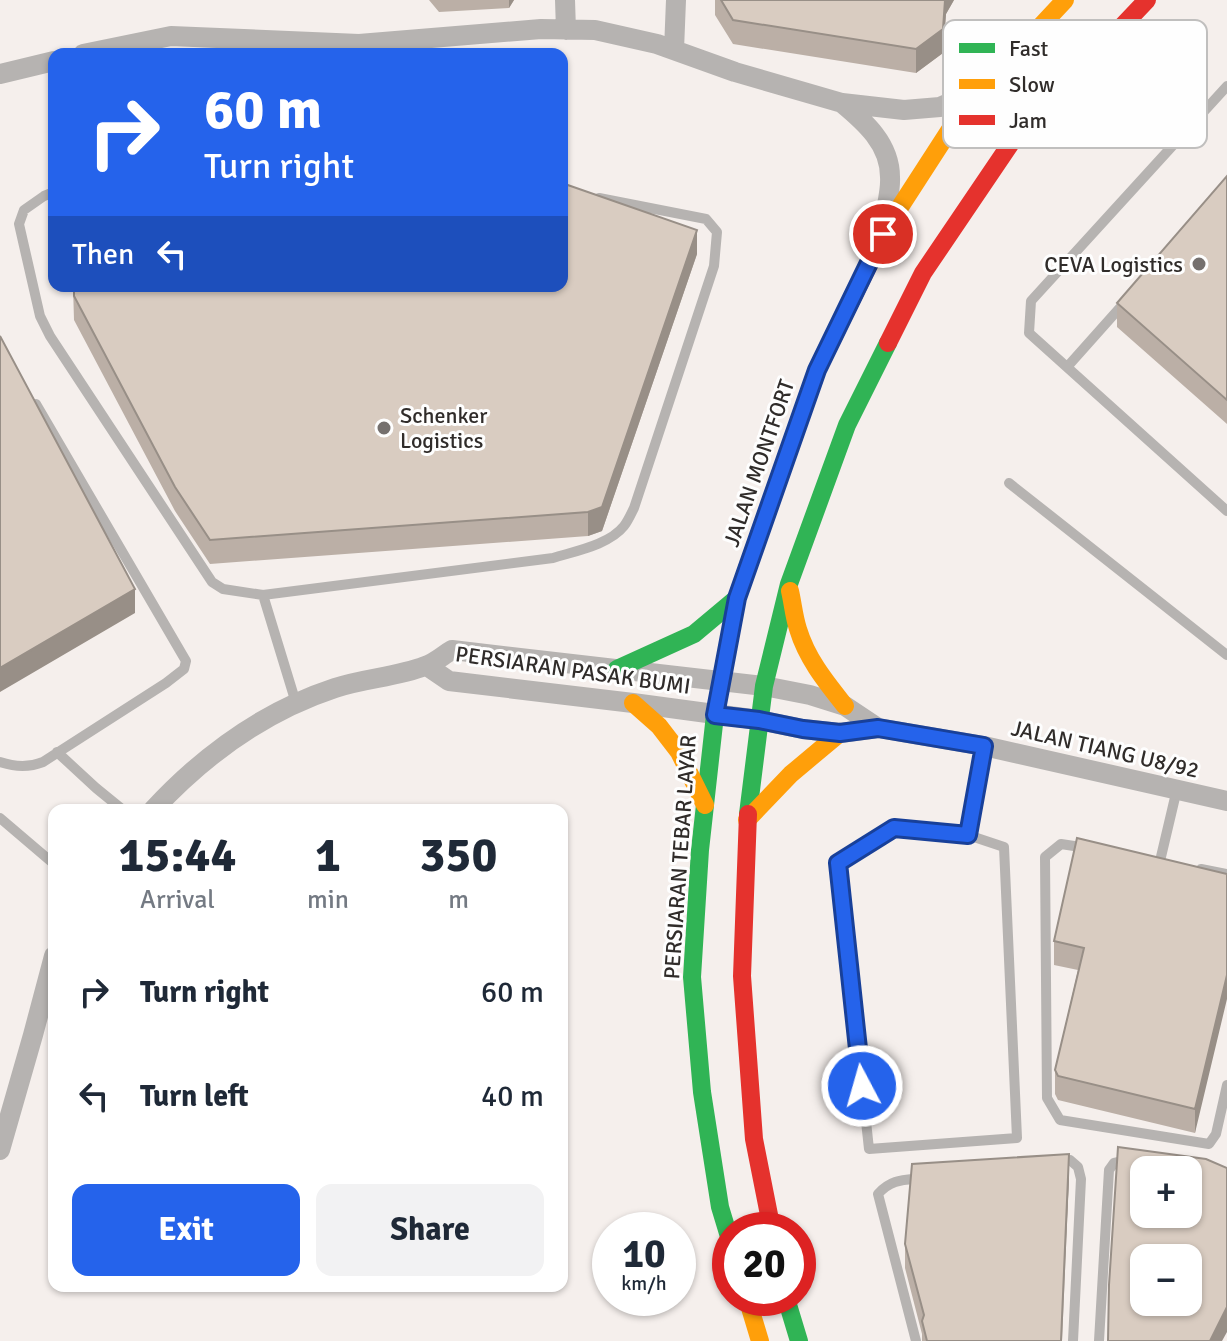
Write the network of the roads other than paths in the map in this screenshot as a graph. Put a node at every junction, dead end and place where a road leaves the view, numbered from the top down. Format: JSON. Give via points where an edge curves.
{"nodes":[{"id":1,"x":565,"y":0,"type":"edge"},
{"id":2,"x":676,"y":0,"type":"edge"},
{"id":3,"x":1065,"y":0,"type":"edge"},
{"id":4,"x":1147,"y":0,"type":"edge"},
{"id":5,"x":1046,"y":20,"type":"edge"},
{"id":6,"x":1128,"y":20,"type":"edge"},
{"id":7,"x":566,"y":30,"type":"junction"},
{"id":8,"x":112,"y":48,"type":"edge"},
{"id":9,"x":674,"y":50,"type":"junction"},
{"id":10,"x":48,"y":62,"type":"edge"},
{"id":11,"x":0,"y":74,"type":"edge"},
{"id":12,"x":1227,"y":86,"type":"edge"},
{"id":13,"x":842,"y":103,"type":"junction"},
{"id":14,"x":943,"y":106,"type":"edge"},
{"id":15,"x":1207,"y":108,"type":"edge"},
{"id":16,"x":943,"y":141,"type":"edge"},
{"id":17,"x":1008,"y":148,"type":"edge"},
{"id":18,"x":1170,"y":148,"type":"edge"},
{"id":19,"x":48,"y":194,"type":"edge"},
{"id":20,"x":591,"y":196,"type":"edge"},
{"id":21,"x":883,"y":234,"type":"junction"},
{"id":22,"x":1131,"y":295,"type":"edge"},
{"id":23,"x":1068,"y":366,"type":"junction"},
{"id":24,"x":32,"y":398,"type":"edge"},
{"id":25,"x":1009,"y":483,"type":"dead end"},
{"id":26,"x":1227,"y":511,"type":"edge"},
{"id":27,"x":789,"y":584,"type":"junction"},
{"id":28,"x":263,"y":595,"type":"junction"},
{"id":29,"x":737,"y":598,"type":"junction"},
{"id":30,"x":1227,"y":655,"type":"edge"},
{"id":31,"x":427,"y":666,"type":"junction"},
{"id":32,"x":617,"y":669,"type":"junction"},
{"id":33,"x":720,"y":681,"type":"junction"},
{"id":34,"x":764,"y":686,"type":"junction"},
{"id":35,"x":296,"y":703,"type":"junction"},
{"id":36,"x":633,"y":703,"type":"junction"},
{"id":37,"x":845,"y":706,"type":"junction"},
{"id":38,"x":715,"y":715,"type":"junction"},
{"id":39,"x":759,"y":720,"type":"junction"},
{"id":40,"x":878,"y":728,"type":"junction"},
{"id":41,"x":840,"y":733,"type":"junction"},
{"id":42,"x":984,"y":746,"type":"junction"},
{"id":43,"x":57,"y":752,"type":"junction"},
{"id":44,"x":0,"y":762,"type":"edge"},
{"id":45,"x":1177,"y":789,"type":"junction"},
{"id":46,"x":1227,"y":801,"type":"edge"},
{"id":47,"x":116,"y":804,"type":"edge"},
{"id":48,"x":158,"y":804,"type":"edge"},
{"id":49,"x":705,"y":805,"type":"junction"},
{"id":50,"x":747,"y":820,"type":"junction"},
{"id":51,"x":1,"y":822,"type":"edge"},
{"id":52,"x":968,"y":835,"type":"junction"},
{"id":53,"x":1103,"y":851,"type":"edge"},
{"id":54,"x":1146,"y":858,"type":"edge"},
{"id":55,"x":48,"y":859,"type":"edge"},
{"id":56,"x":1160,"y":861,"type":"junction"},
{"id":57,"x":1173,"y":863,"type":"edge"},
{"id":58,"x":1187,"y":866,"type":"edge"},
{"id":59,"x":1227,"y":874,"type":"edge"},
{"id":60,"x":48,"y":979,"type":"edge"},
{"id":61,"x":1227,"y":1085,"type":"edge"},
{"id":62,"x":0,"y":1150,"type":"edge"},
{"id":63,"x":1130,"y":1160,"type":"edge"},
{"id":64,"x":1039,"y":1164,"type":"edge"},
{"id":65,"x":932,"y":1176,"type":"edge"},
{"id":66,"x":722,"y":1212,"type":"edge"},
{"id":67,"x":768,"y":1212,"type":"edge"},
{"id":68,"x":752,"y":1316,"type":"edge"},
{"id":69,"x":791,"y":1316,"type":"edge"},
{"id":70,"x":760,"y":1341,"type":"edge"},
{"id":71,"x":799,"y":1341,"type":"edge"},
{"id":72,"x":916,"y":1341,"type":"edge"},
{"id":73,"x":1073,"y":1341,"type":"edge"},
{"id":74,"x":1099,"y":1341,"type":"edge"}],
"edges":[{"from":1,"to":7,"type":"street"},
{"from":2,"to":9,"type":"street"},
{"from":3,"to":5,"type":"main road","name":"JALAN MONTFORT"},
{"from":4,"to":6,"type":"main road"},
{"from":7,"to":8,"type":"street","via":[[359,44],[171,36]]},
{"from":7,"to":9,"type":"street","via":[[595,30]]},
{"from":9,"to":13,"type":"street"},
{"from":10,"to":11,"type":"street"},
{"from":12,"to":15,"type":"lane"},
{"from":13,"to":14,"type":"street","via":[[904,110]]},
{"from":13,"to":21,"type":"street","via":[[869,126],[885,152],[890,176]]},
{"from":16,"to":21,"type":"main road","name":"JALAN MONTFORT"},
{"from":17,"to":27,"type":"main road","via":[[923,273],[847,425]]},
{"from":18,"to":23,"type":"lane","via":[[1031,301],[1029,333]]},
{"from":19,"to":28,"type":"lane","via":[[24,210],[19,224],[40,316],[50,336],[212,582],[223,589]]},
{"from":20,"to":28,"type":"lane","via":[[706,219],[717,232],[714,266],[624,526],[553,558]]},
{"from":21,"to":29,"type":"main road","name":"JALAN MONTFORT","via":[[817,370]]},
{"from":22,"to":23,"type":"lane"},
{"from":23,"to":26,"type":"lane"},
{"from":24,"to":43,"type":"lane","via":[[186,661],[166,683]]},
{"from":25,"to":30,"type":"lane"},
{"from":27,"to":34,"type":"main road"},
{"from":27,"to":37,"type":"main road","via":[[806,651]]},
{"from":28,"to":35,"type":"lane"},
{"from":29,"to":32,"type":"main road","via":[[694,634]]},
{"from":29,"to":33,"type":"main road","name":"JALAN MONTFORT"},
{"from":31,"to":32,"type":"street","name":"PERSIARAN PASAK BUMI","via":[[452,650]]},
{"from":31,"to":35,"type":"street","name":"PERSIARAN PASAK BUMI","via":[[337,687]]},
{"from":31,"to":36,"type":"street","name":"PERSIARAN PASAK BUMI","via":[[449,681]]},
{"from":32,"to":33,"type":"street","name":"PERSIARAN PASAK BUMI"},
{"from":33,"to":34,"type":"street","name":"JALAN TIANG U8/92"},
{"from":33,"to":38,"type":"main road","name":"PERSIARAN TEBAR LAYAR"},
{"from":34,"to":37,"type":"street","name":"JALAN TIANG U8/92"},
{"from":34,"to":39,"type":"main road"},
{"from":35,"to":48,"type":"street","name":"PERSIARAN PASAK BUMI","via":[[238,735]]},
{"from":36,"to":38,"type":"street","name":"PERSIARAN PASAK BUMI"},
{"from":36,"to":49,"type":"main road","via":[[679,752]]},
{"from":37,"to":40,"type":"street","name":"JALAN TIANG U8/92"},
{"from":38,"to":39,"type":"street","name":"JALAN TIANG U8/92"},
{"from":38,"to":49,"type":"main road","name":"PERSIARAN TEBAR LAYAR"},
{"from":39,"to":41,"type":"street","name":"JALAN TIANG U8/92"},
{"from":39,"to":50,"type":"main road"},
{"from":40,"to":41,"type":"street","name":"JALAN TIANG U8/92"},
{"from":40,"to":42,"type":"street","name":"JALAN TIANG U8/92"},
{"from":41,"to":50,"type":"main road","via":[[783,780]]},
{"from":42,"to":45,"type":"street","name":"JALAN TIANG U8/92"},
{"from":42,"to":52,"type":"lane"},
{"from":43,"to":44,"type":"lane","via":[[32,767]]},
{"from":43,"to":47,"type":"lane"},
{"from":45,"to":46,"type":"street","name":"JALAN TIANG U8/92"},
{"from":45,"to":56,"type":"lane"},
{"from":49,"to":66,"type":"main road","name":"PERSIARAN TEBAR LAYAR","via":[[692,977],[702,1092]]},
{"from":50,"to":67,"type":"main road","via":[[742,976],[754,1139]]},
{"from":51,"to":55,"type":"lane"},
{"from":52,"to":52,"type":"lane","via":[[894,828],[838,863],[869,1149],[1017,1138],[1004,847]]},
{"from":53,"to":61,"type":"lane","via":[[1061,844],[1045,857],[1047,1098],[1060,1120],[1209,1144]]},
{"from":54,"to":56,"type":"lane"},
{"from":56,"to":57,"type":"lane"},
{"from":58,"to":59,"type":"lane"},
{"from":60,"to":62,"type":"street"},
{"from":63,"to":74,"type":"lane","via":[[1114,1163],[1109,1170]]},
{"from":64,"to":73,"type":"lane","via":[[1070,1160],[1081,1179]]},
{"from":65,"to":72,"type":"lane","via":[[901,1180],[878,1194]]},
{"from":68,"to":70,"type":"main road"},
{"from":69,"to":71,"type":"main road"}]}
